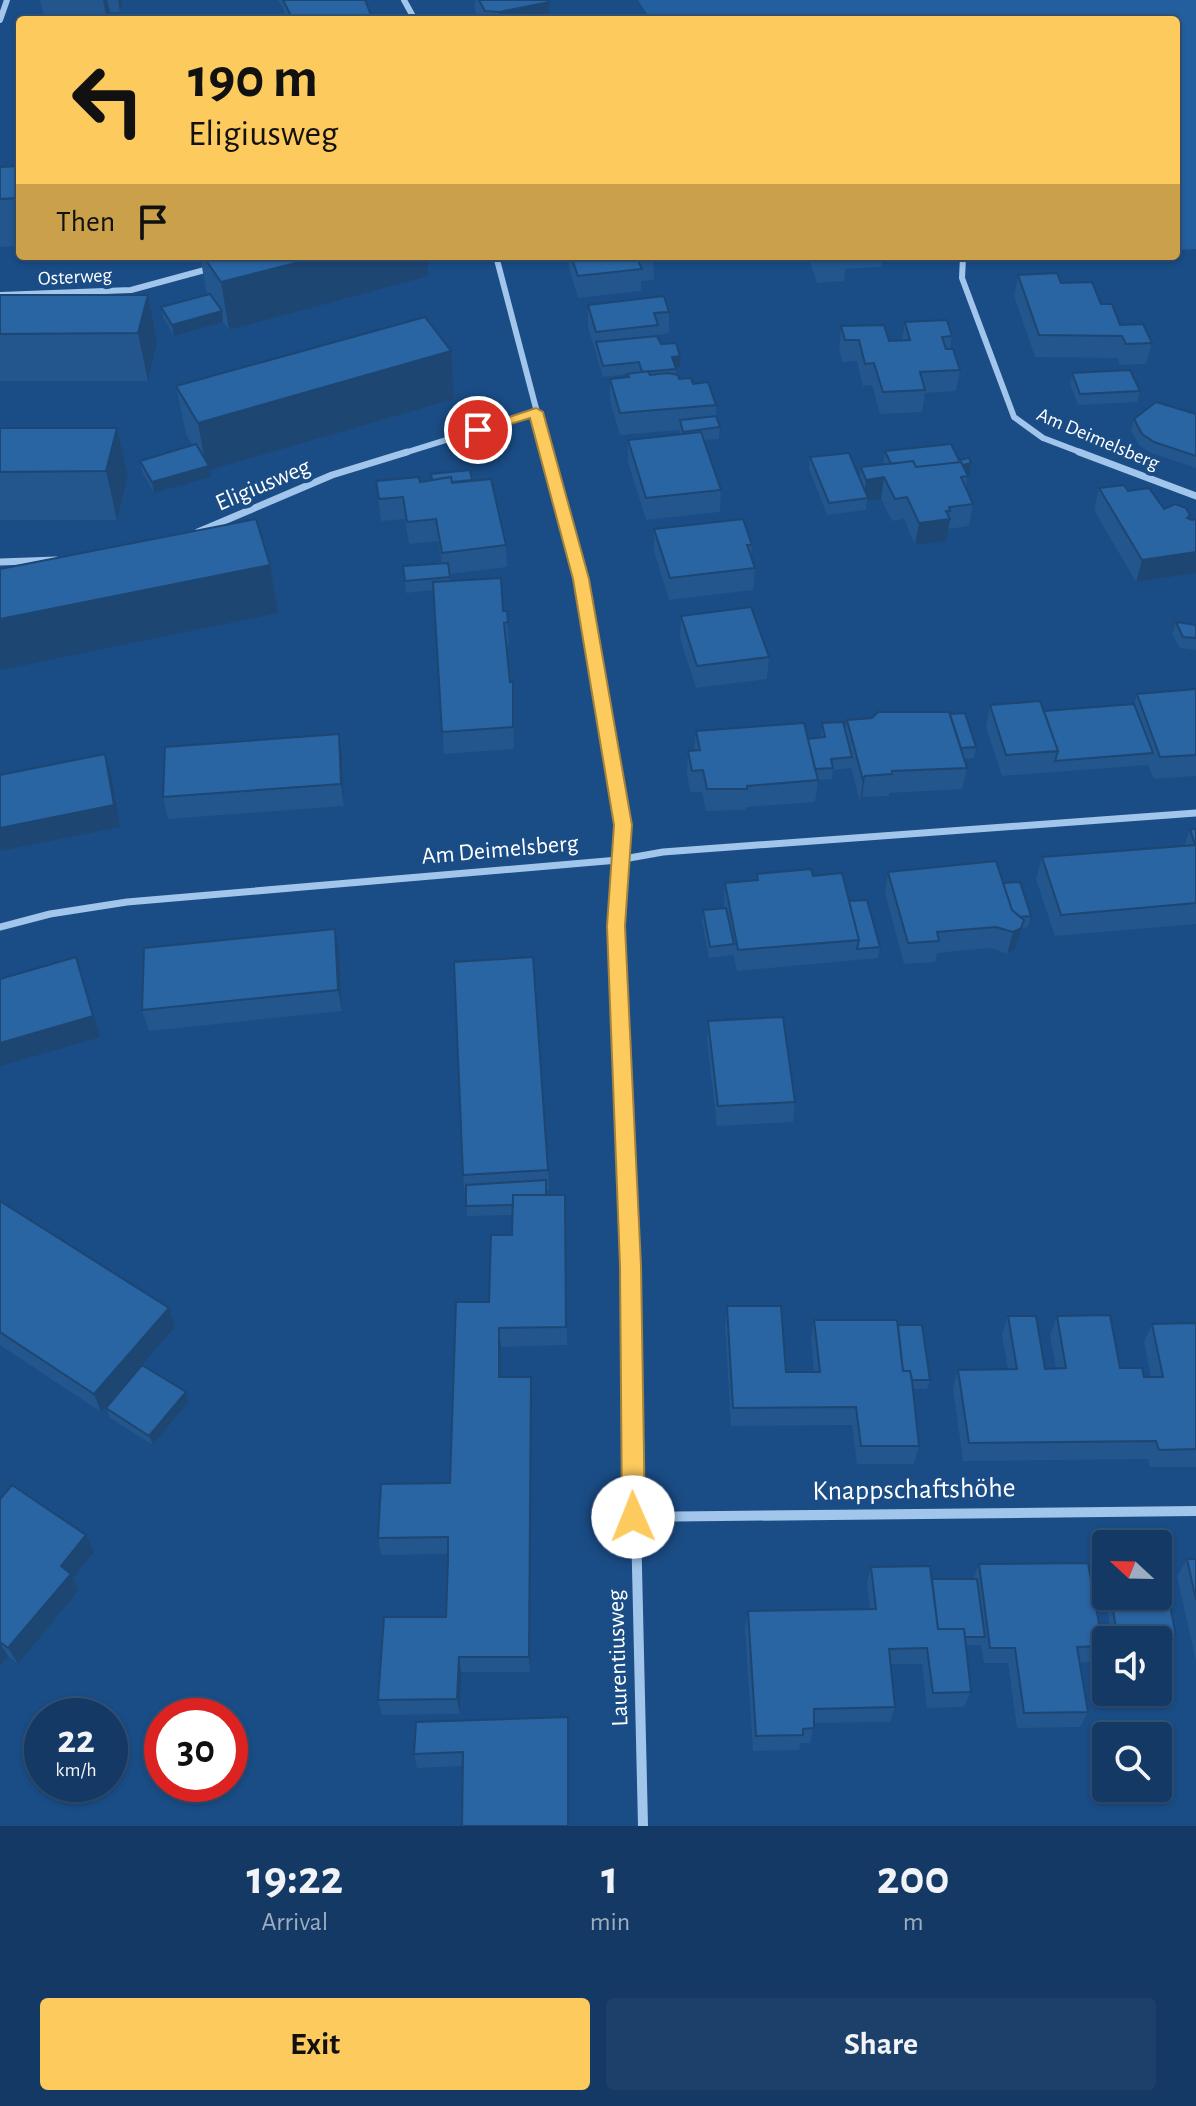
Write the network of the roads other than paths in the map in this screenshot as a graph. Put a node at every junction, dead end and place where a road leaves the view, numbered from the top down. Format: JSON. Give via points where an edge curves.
{"nodes":[{"id":1,"x":7,"y":0,"type":"edge"},
{"id":2,"x":0,"y":20,"type":"edge"},
{"id":3,"x":497,"y":260,"type":"edge"},
{"id":4,"x":963,"y":260,"type":"edge"},
{"id":5,"x":219,"y":266,"type":"edge"},
{"id":6,"x":0,"y":295,"type":"edge"},
{"id":7,"x":536,"y":412,"type":"junction"},
{"id":8,"x":1196,"y":496,"type":"edge"},
{"id":9,"x":182,"y":538,"type":"edge"},
{"id":10,"x":62,"y":559,"type":"edge"},
{"id":11,"x":0,"y":562,"type":"edge"},
{"id":12,"x":1196,"y":813,"type":"edge"},
{"id":13,"x":618,"y":860,"type":"junction"},
{"id":14,"x":0,"y":927,"type":"edge"},
{"id":15,"x":1196,"y":1511,"type":"edge"},
{"id":16,"x":633,"y":1517,"type":"junction"},
{"id":17,"x":643,"y":1826,"type":"edge"}],
"edges":[{"from":1,"to":2,"type":"street"},
{"from":3,"to":7,"type":"street","name":"Laurentiusweg"},
{"from":4,"to":8,"type":"street","name":"Am Deimelsberg","via":[[962,278],[1014,417],[1043,438]]},
{"from":5,"to":6,"type":"street","name":"Osterweg","via":[[131,290]]},
{"from":7,"to":9,"type":"street","name":"Eligiusweg","via":[[332,475]]},
{"from":7,"to":13,"type":"street","name":"Laurentiusweg","via":[[581,579],[623,825]]},
{"from":10,"to":11,"type":"street"},
{"from":12,"to":13,"type":"street","name":"Am Deimelsberg","via":[[663,852]]},
{"from":13,"to":14,"type":"street","name":"Am Deimelsberg","via":[[127,902]]},
{"from":13,"to":16,"type":"street","name":"Laurentiusweg"},
{"from":15,"to":16,"type":"street","name":"Knappschaftshöhe"},
{"from":16,"to":17,"type":"street","name":"Laurentiusweg"}]}
